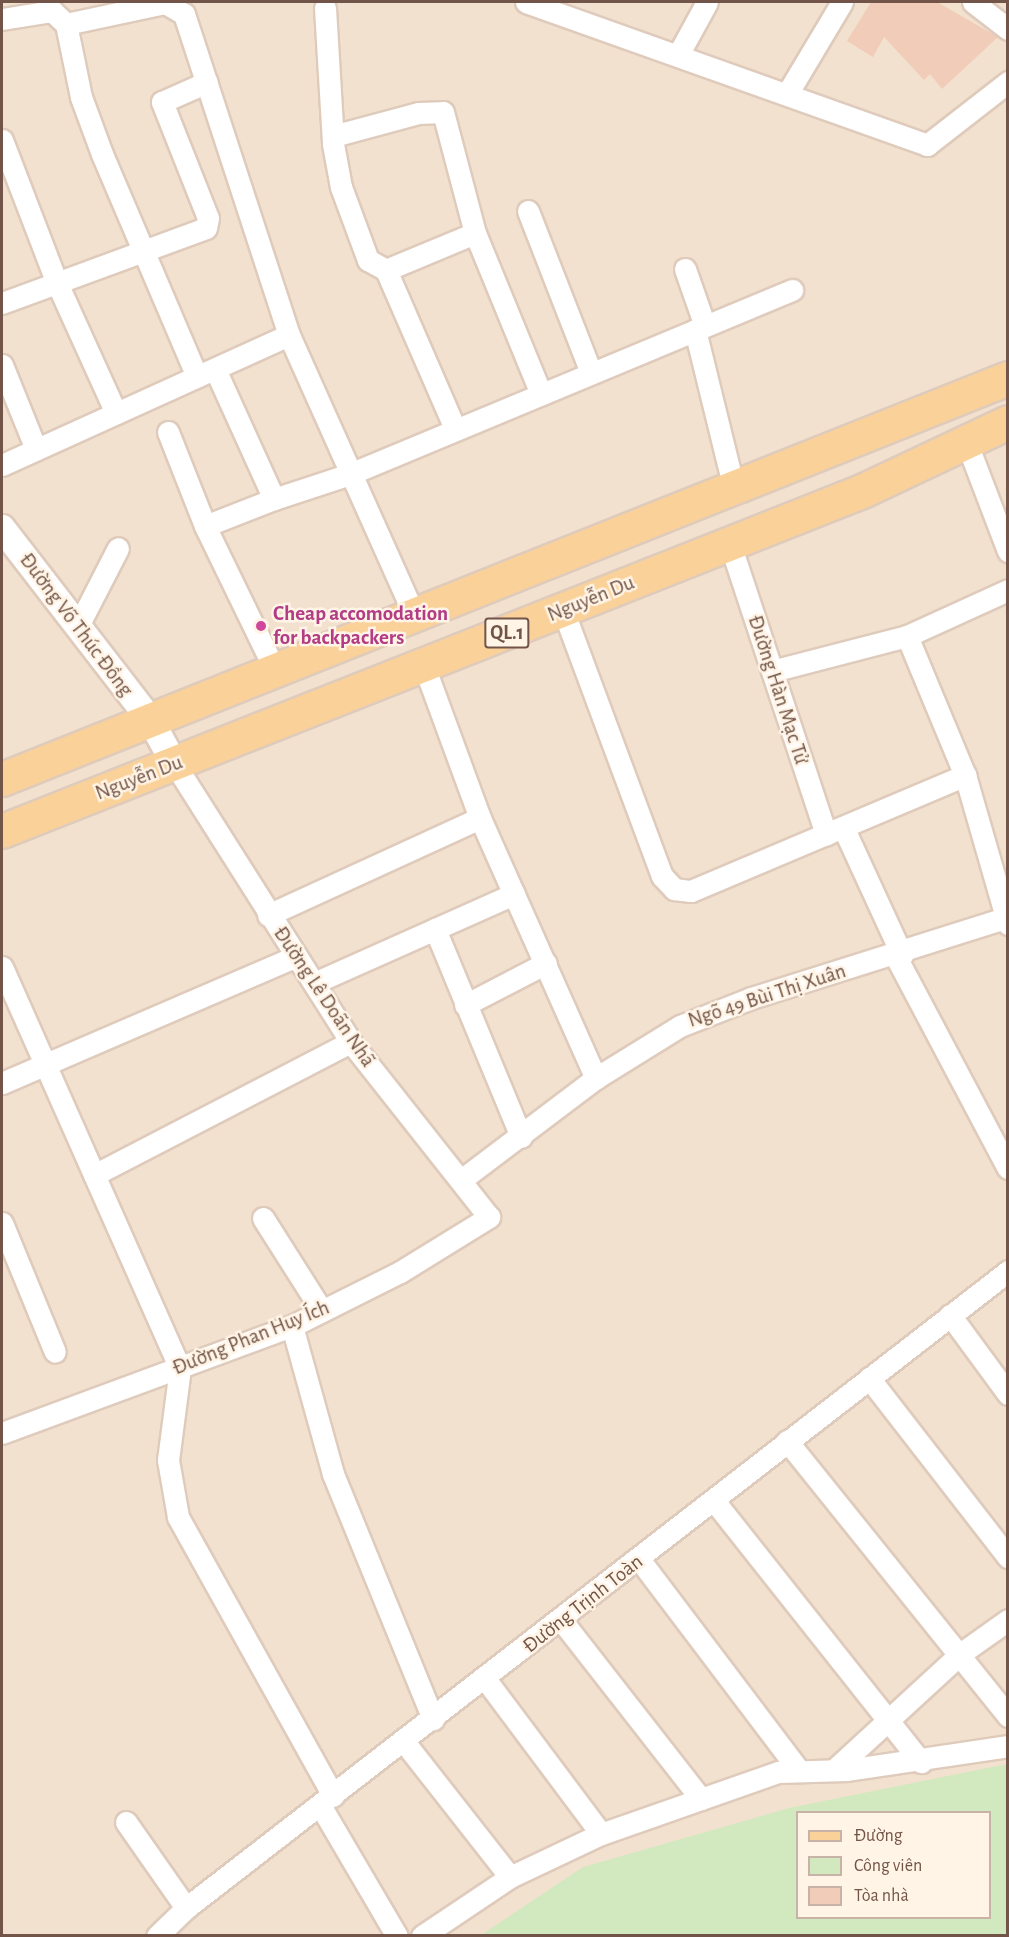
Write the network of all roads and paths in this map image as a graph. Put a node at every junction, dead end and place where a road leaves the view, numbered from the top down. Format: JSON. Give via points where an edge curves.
{"nodes":[{"id":1,"x":526,"y":2,"type":"edge"},
{"id":2,"x":708,"y":2,"type":"edge"},
{"id":3,"x":842,"y":2,"type":"edge"},
{"id":4,"x":986,"y":5,"type":"edge"},
{"id":5,"x":325,"y":8,"type":"dead end"},
{"id":6,"x":2,"y":19,"type":"edge"},
{"id":7,"x":66,"y":24,"type":"junction"},
{"id":8,"x":1008,"y":29,"type":"edge"},
{"id":9,"x":678,"y":55,"type":"junction"},
{"id":10,"x":207,"y":82,"type":"junction"},
{"id":11,"x":1008,"y":82,"type":"edge"},
{"id":12,"x":787,"y":94,"type":"junction"},
{"id":13,"x":333,"y":136,"type":"junction"},
{"id":14,"x":2,"y":140,"type":"edge"},
{"id":15,"x":528,"y":211,"type":"dead end"},
{"id":16,"x":475,"y":233,"type":"junction"},
{"id":17,"x":144,"y":249,"type":"junction"},
{"id":18,"x":685,"y":269,"type":"dead end"},
{"id":19,"x":386,"y":270,"type":"junction"},
{"id":20,"x":57,"y":283,"type":"junction"},
{"id":21,"x":792,"y":290,"type":"dead end"},
{"id":22,"x":2,"y":303,"type":"edge"},
{"id":23,"x":700,"y":328,"type":"junction"},
{"id":24,"x":289,"y":335,"type":"junction"},
{"id":25,"x":2,"y":364,"type":"edge"},
{"id":26,"x":206,"y":373,"type":"junction"},
{"id":27,"x":591,"y":373,"type":"junction"},
{"id":28,"x":1008,"y":378,"type":"edge"},
{"id":29,"x":541,"y":394,"type":"junction"},
{"id":30,"x":950,"y":403,"type":"junction"},
{"id":31,"x":116,"y":413,"type":"junction"},
{"id":32,"x":1008,"y":422,"type":"edge"},
{"id":33,"x":454,"y":429,"type":"junction"},
{"id":34,"x":168,"y":432,"type":"dead end"},
{"id":35,"x":966,"y":441,"type":"junction"},
{"id":36,"x":36,"y":449,"type":"junction"},
{"id":37,"x":2,"y":465,"type":"edge"},
{"id":38,"x":350,"y":474,"type":"junction"},
{"id":39,"x":734,"y":489,"type":"junction"},
{"id":40,"x":274,"y":499,"type":"junction"},
{"id":41,"x":205,"y":526,"type":"junction"},
{"id":42,"x":2,"y":528,"type":"edge"},
{"id":43,"x":619,"y":535,"type":"junction"},
{"id":44,"x":730,"y":544,"type":"junction"},
{"id":45,"x":118,"y":548,"type":"dead end"},
{"id":46,"x":1008,"y":551,"type":"edge"},
{"id":47,"x":635,"y":582,"type":"junction"},
{"id":48,"x":1008,"y":590,"type":"edge"},
{"id":49,"x":563,"y":610,"type":"junction"},
{"id":50,"x":415,"y":617,"type":"junction"},
{"id":51,"x":79,"y":624,"type":"junction"},
{"id":52,"x":907,"y":636,"type":"junction"},
{"id":53,"x":424,"y":666,"type":"junction"},
{"id":54,"x":772,"y":671,"type":"junction"},
{"id":55,"x":276,"y":672,"type":"junction"},
{"id":56,"x":151,"y":721,"type":"junction"},
{"id":57,"x":175,"y":765,"type":"junction"},
{"id":58,"x":965,"y":775,"type":"junction"},
{"id":59,"x":2,"y":779,"type":"edge"},
{"id":60,"x":480,"y":818,"type":"junction"},
{"id":61,"x":2,"y":831,"type":"edge"},
{"id":62,"x":835,"y":832,"type":"junction"},
{"id":63,"x":514,"y":894,"type":"junction"},
{"id":64,"x":268,"y":915,"type":"junction"},
{"id":65,"x":1007,"y":920,"type":"edge"},
{"id":66,"x":435,"y":929,"type":"junction"},
{"id":67,"x":899,"y":955,"type":"junction"},
{"id":68,"x":294,"y":957,"type":"junction"},
{"id":69,"x":546,"y":963,"type":"junction"},
{"id":70,"x":2,"y":968,"type":"edge"},
{"id":71,"x":314,"y":983,"type":"junction"},
{"id":72,"x":465,"y":1005,"type":"junction"},
{"id":73,"x":351,"y":1042,"type":"junction"},
{"id":74,"x":45,"y":1065,"type":"junction"},
{"id":75,"x":596,"y":1078,"type":"junction"},
{"id":76,"x":2,"y":1083,"type":"edge"},
{"id":77,"x":521,"y":1137,"type":"junction"},
{"id":78,"x":1008,"y":1168,"type":"edge"},
{"id":79,"x":94,"y":1175,"type":"junction"},
{"id":80,"x":460,"y":1180,"type":"junction"},
{"id":81,"x":489,"y":1217,"type":"joint"},
{"id":82,"x":263,"y":1218,"type":"dead end"},
{"id":83,"x":2,"y":1223,"type":"edge"},
{"id":84,"x":1008,"y":1271,"type":"edge"},
{"id":85,"x":322,"y":1311,"type":"junction"},
{"id":86,"x":950,"y":1315,"type":"junction"},
{"id":87,"x":292,"y":1326,"type":"junction"},
{"id":88,"x":55,"y":1352,"type":"dead end"},
{"id":89,"x":180,"y":1368,"type":"junction"},
{"id":90,"x":869,"y":1378,"type":"junction"},
{"id":91,"x":1008,"y":1394,"type":"edge"},
{"id":92,"x":4,"y":1426,"type":"edge"},
{"id":93,"x":787,"y":1441,"type":"junction"},
{"id":94,"x":715,"y":1502,"type":"junction"},
{"id":95,"x":1008,"y":1557,"type":"edge"},
{"id":96,"x":639,"y":1559,"type":"junction"},
{"id":97,"x":1008,"y":1620,"type":"edge"},
{"id":98,"x":562,"y":1621,"type":"junction"},
{"id":99,"x":960,"y":1654,"type":"junction"},
{"id":100,"x":486,"y":1680,"type":"junction"},
{"id":101,"x":1008,"y":1716,"type":"edge"},
{"id":102,"x":886,"y":1718,"type":"junction"},
{"id":103,"x":434,"y":1719,"type":"junction"},
{"id":104,"x":405,"y":1743,"type":"junction"},
{"id":105,"x":1008,"y":1746,"type":"edge"},
{"id":106,"x":921,"y":1762,"type":"junction"},
{"id":107,"x":798,"y":1769,"type":"junction"},
{"id":108,"x":834,"y":1770,"type":"junction"},
{"id":109,"x":701,"y":1799,"type":"junction"},
{"id":110,"x":326,"y":1801,"type":"junction"},
{"id":111,"x":126,"y":1822,"type":"dead end"},
{"id":112,"x":601,"y":1834,"type":"junction"},
{"id":113,"x":510,"y":1877,"type":"junction"},
{"id":114,"x":186,"y":1908,"type":"junction"},
{"id":115,"x":157,"y":1935,"type":"edge"},
{"id":116,"x":397,"y":1935,"type":"edge"},
{"id":117,"x":422,"y":1935,"type":"edge"}],
"edges":[{"from":1,"to":9,"type":"street"},
{"from":2,"to":9,"type":"street"},
{"from":3,"to":12,"type":"street"},
{"from":4,"to":8,"type":"street"},
{"from":5,"to":13,"type":"street"},
{"from":6,"to":7,"type":"street","via":[[52,11]]},
{"from":7,"to":10,"type":"street","via":[[171,5],[188,23]]},
{"from":7,"to":17,"type":"street","via":[[90,123]]},
{"from":9,"to":12,"type":"street"},
{"from":10,"to":17,"type":"street","via":[[162,102],[207,225]]},
{"from":10,"to":24,"type":"street"},
{"from":11,"to":12,"type":"street","via":[[927,144]]},
{"from":13,"to":16,"type":"street","via":[[418,113],[443,112]]},
{"from":13,"to":19,"type":"street","via":[[341,187],[363,248],[370,263]]},
{"from":14,"to":20,"type":"street"},
{"from":15,"to":27,"type":"street"},
{"from":16,"to":19,"type":"street"},
{"from":16,"to":29,"type":"street"},
{"from":17,"to":20,"type":"street"},
{"from":17,"to":26,"type":"street"},
{"from":18,"to":23,"type":"street"},
{"from":19,"to":33,"type":"street"},
{"from":20,"to":22,"type":"street"},
{"from":20,"to":31,"type":"street"},
{"from":21,"to":23,"type":"street"},
{"from":23,"to":27,"type":"street"},
{"from":23,"to":39,"type":"street"},
{"from":24,"to":26,"type":"street"},
{"from":24,"to":38,"type":"street"},
{"from":25,"to":36,"type":"street"},
{"from":26,"to":31,"type":"street"},
{"from":26,"to":40,"type":"street"},
{"from":27,"to":29,"type":"street"},
{"from":28,"to":30,"type":"main road","number":"QL.1"},
{"from":29,"to":33,"type":"street"},
{"from":30,"to":35,"type":"main road"},
{"from":30,"to":39,"type":"main road","number":"QL.1"},
{"from":31,"to":36,"type":"street"},
{"from":32,"to":35,"type":"main road","name":"Nguyễn Du","number":"QL.1"},
{"from":33,"to":38,"type":"street"},
{"from":34,"to":41,"type":"street"},
{"from":35,"to":44,"type":"main road","name":"Nguyễn Du","number":"QL.1"},
{"from":35,"to":46,"type":"street"},
{"from":36,"to":37,"type":"street"},
{"from":38,"to":40,"type":"street"},
{"from":38,"to":50,"type":"street"},
{"from":39,"to":43,"type":"main road","number":"QL.1"},
{"from":40,"to":41,"type":"street"},
{"from":41,"to":55,"type":"street"},
{"from":42,"to":51,"type":"street","name":"Đường Võ Thúc Đồng"},
{"from":43,"to":47,"type":"main road"},
{"from":43,"to":50,"type":"main road","number":"QL.1"},
{"from":44,"to":47,"type":"main road","name":"Nguyễn Du","number":"QL.1"},
{"from":44,"to":54,"type":"street","name":"Đường Hàn Mạc Tử"},
{"from":45,"to":51,"type":"street"},
{"from":47,"to":49,"type":"main road","name":"Nguyễn Du","number":"QL.1"},
{"from":48,"to":52,"type":"street"},
{"from":49,"to":53,"type":"main road","name":"Nguyễn Du","number":"QL.1"},
{"from":49,"to":62,"type":"street","via":[[667,883],[691,891]]},
{"from":50,"to":55,"type":"main road","number":"QL.1"},
{"from":51,"to":56,"type":"street","name":"Đường Võ Thúc Đồng"},
{"from":52,"to":54,"type":"street"},
{"from":52,"to":58,"type":"street"},
{"from":53,"to":57,"type":"main road","name":"Nguyễn Du","number":"QL.1"},
{"from":53,"to":60,"type":"street"},
{"from":54,"to":62,"type":"street","name":"Đường Hàn Mạc Tử"},
{"from":55,"to":56,"type":"main road","number":"QL.1"},
{"from":56,"to":57,"type":"street","name":"Đường Võ Thúc Đồng"},
{"from":56,"to":59,"type":"main road","number":"QL.1"},
{"from":57,"to":61,"type":"main road","name":"Nguyễn Du","number":"QL.1"},
{"from":57,"to":64,"type":"street","name":"Đường Lê Doãn Nhã"},
{"from":58,"to":62,"type":"street"},
{"from":58,"to":65,"type":"street"},
{"from":60,"to":63,"type":"street"},
{"from":60,"to":64,"type":"street"},
{"from":62,"to":67,"type":"street","name":"Đường Hàn Mạc Tử"},
{"from":63,"to":66,"type":"street"},
{"from":63,"to":69,"type":"street"},
{"from":64,"to":68,"type":"street","name":"Đường Lê Doãn Nhã"},
{"from":65,"to":67,"type":"street","name":"Ngõ 49 Bùi Thị Xuân"},
{"from":66,"to":71,"type":"street"},
{"from":66,"to":72,"type":"street"},
{"from":67,"to":75,"type":"street","name":"Ngõ 49 Bùi Thị Xuân","via":[[706,1014]]},
{"from":67,"to":78,"type":"street","name":"Đường Hàn Mạc Tử"},
{"from":68,"to":71,"type":"street","name":"Đường Lê Doãn Nhã"},
{"from":68,"to":74,"type":"street"},
{"from":69,"to":72,"type":"street"},
{"from":69,"to":75,"type":"street"},
{"from":70,"to":74,"type":"street"},
{"from":71,"to":73,"type":"street","name":"Đường Lê Doãn Nhã"},
{"from":72,"to":77,"type":"street"},
{"from":73,"to":79,"type":"street"},
{"from":73,"to":80,"type":"street","name":"Đường Lê Doãn Nhã"},
{"from":74,"to":76,"type":"street"},
{"from":74,"to":79,"type":"street"},
{"from":75,"to":77,"type":"street","name":"Ngõ 49 Bùi Thị Xuân"},
{"from":77,"to":80,"type":"street","name":"Ngõ 49 Bùi Thị Xuân"},
{"from":79,"to":89,"type":"street"},
{"from":80,"to":81,"type":"street","name":"Đường Lê Doãn Nhã"},
{"from":81,"to":85,"type":"street","name":"Đường Phan Huy Ích","via":[[400,1272]]},
{"from":82,"to":85,"type":"street"},
{"from":83,"to":88,"type":"street"},
{"from":84,"to":86,"type":"street","name":"Đường Trịnh Toàn"},
{"from":85,"to":87,"type":"street","name":"Đường Phan Huy Ích"},
{"from":86,"to":90,"type":"street","name":"Đường Trịnh Toàn"},
{"from":86,"to":91,"type":"street"},
{"from":87,"to":89,"type":"street","name":"Đường Phan Huy Ích"},
{"from":87,"to":103,"type":"street","via":[[333,1474]]},
{"from":89,"to":92,"type":"street","name":"Đường Phan Huy Ích"},
{"from":89,"to":110,"type":"street","via":[[168,1460],[178,1517]]},
{"from":90,"to":93,"type":"street","name":"Đường Trịnh Toàn"},
{"from":90,"to":95,"type":"street"},
{"from":93,"to":94,"type":"street","name":"Đường Trịnh Toàn"},
{"from":93,"to":99,"type":"street"},
{"from":94,"to":96,"type":"street","name":"Đường Trịnh Toàn"},
{"from":94,"to":102,"type":"street"},
{"from":96,"to":98,"type":"street","name":"Đường Trịnh Toàn"},
{"from":96,"to":107,"type":"street"},
{"from":97,"to":99,"type":"street"},
{"from":98,"to":100,"type":"street","name":"Đường Trịnh Toàn"},
{"from":98,"to":109,"type":"street"},
{"from":99,"to":101,"type":"street"},
{"from":99,"to":102,"type":"street"},
{"from":100,"to":103,"type":"street","name":"Đường Trịnh Toàn"},
{"from":100,"to":112,"type":"street"},
{"from":102,"to":106,"type":"street"},
{"from":102,"to":108,"type":"street"},
{"from":103,"to":104,"type":"street","name":"Đường Trịnh Toàn"},
{"from":104,"to":110,"type":"street","name":"Đường Trịnh Toàn"},
{"from":104,"to":113,"type":"street"},
{"from":105,"to":106,"type":"street"},
{"from":106,"to":108,"type":"street"},
{"from":107,"to":108,"type":"street"},
{"from":107,"to":109,"type":"street"},
{"from":109,"to":112,"type":"street"},
{"from":110,"to":114,"type":"street","name":"Đường Trịnh Toàn"},
{"from":110,"to":116,"type":"street"},
{"from":111,"to":114,"type":"street"},
{"from":112,"to":113,"type":"street"},
{"from":113,"to":117,"type":"street"},
{"from":114,"to":115,"type":"street","name":"Đường Trịnh Toàn"}]}
